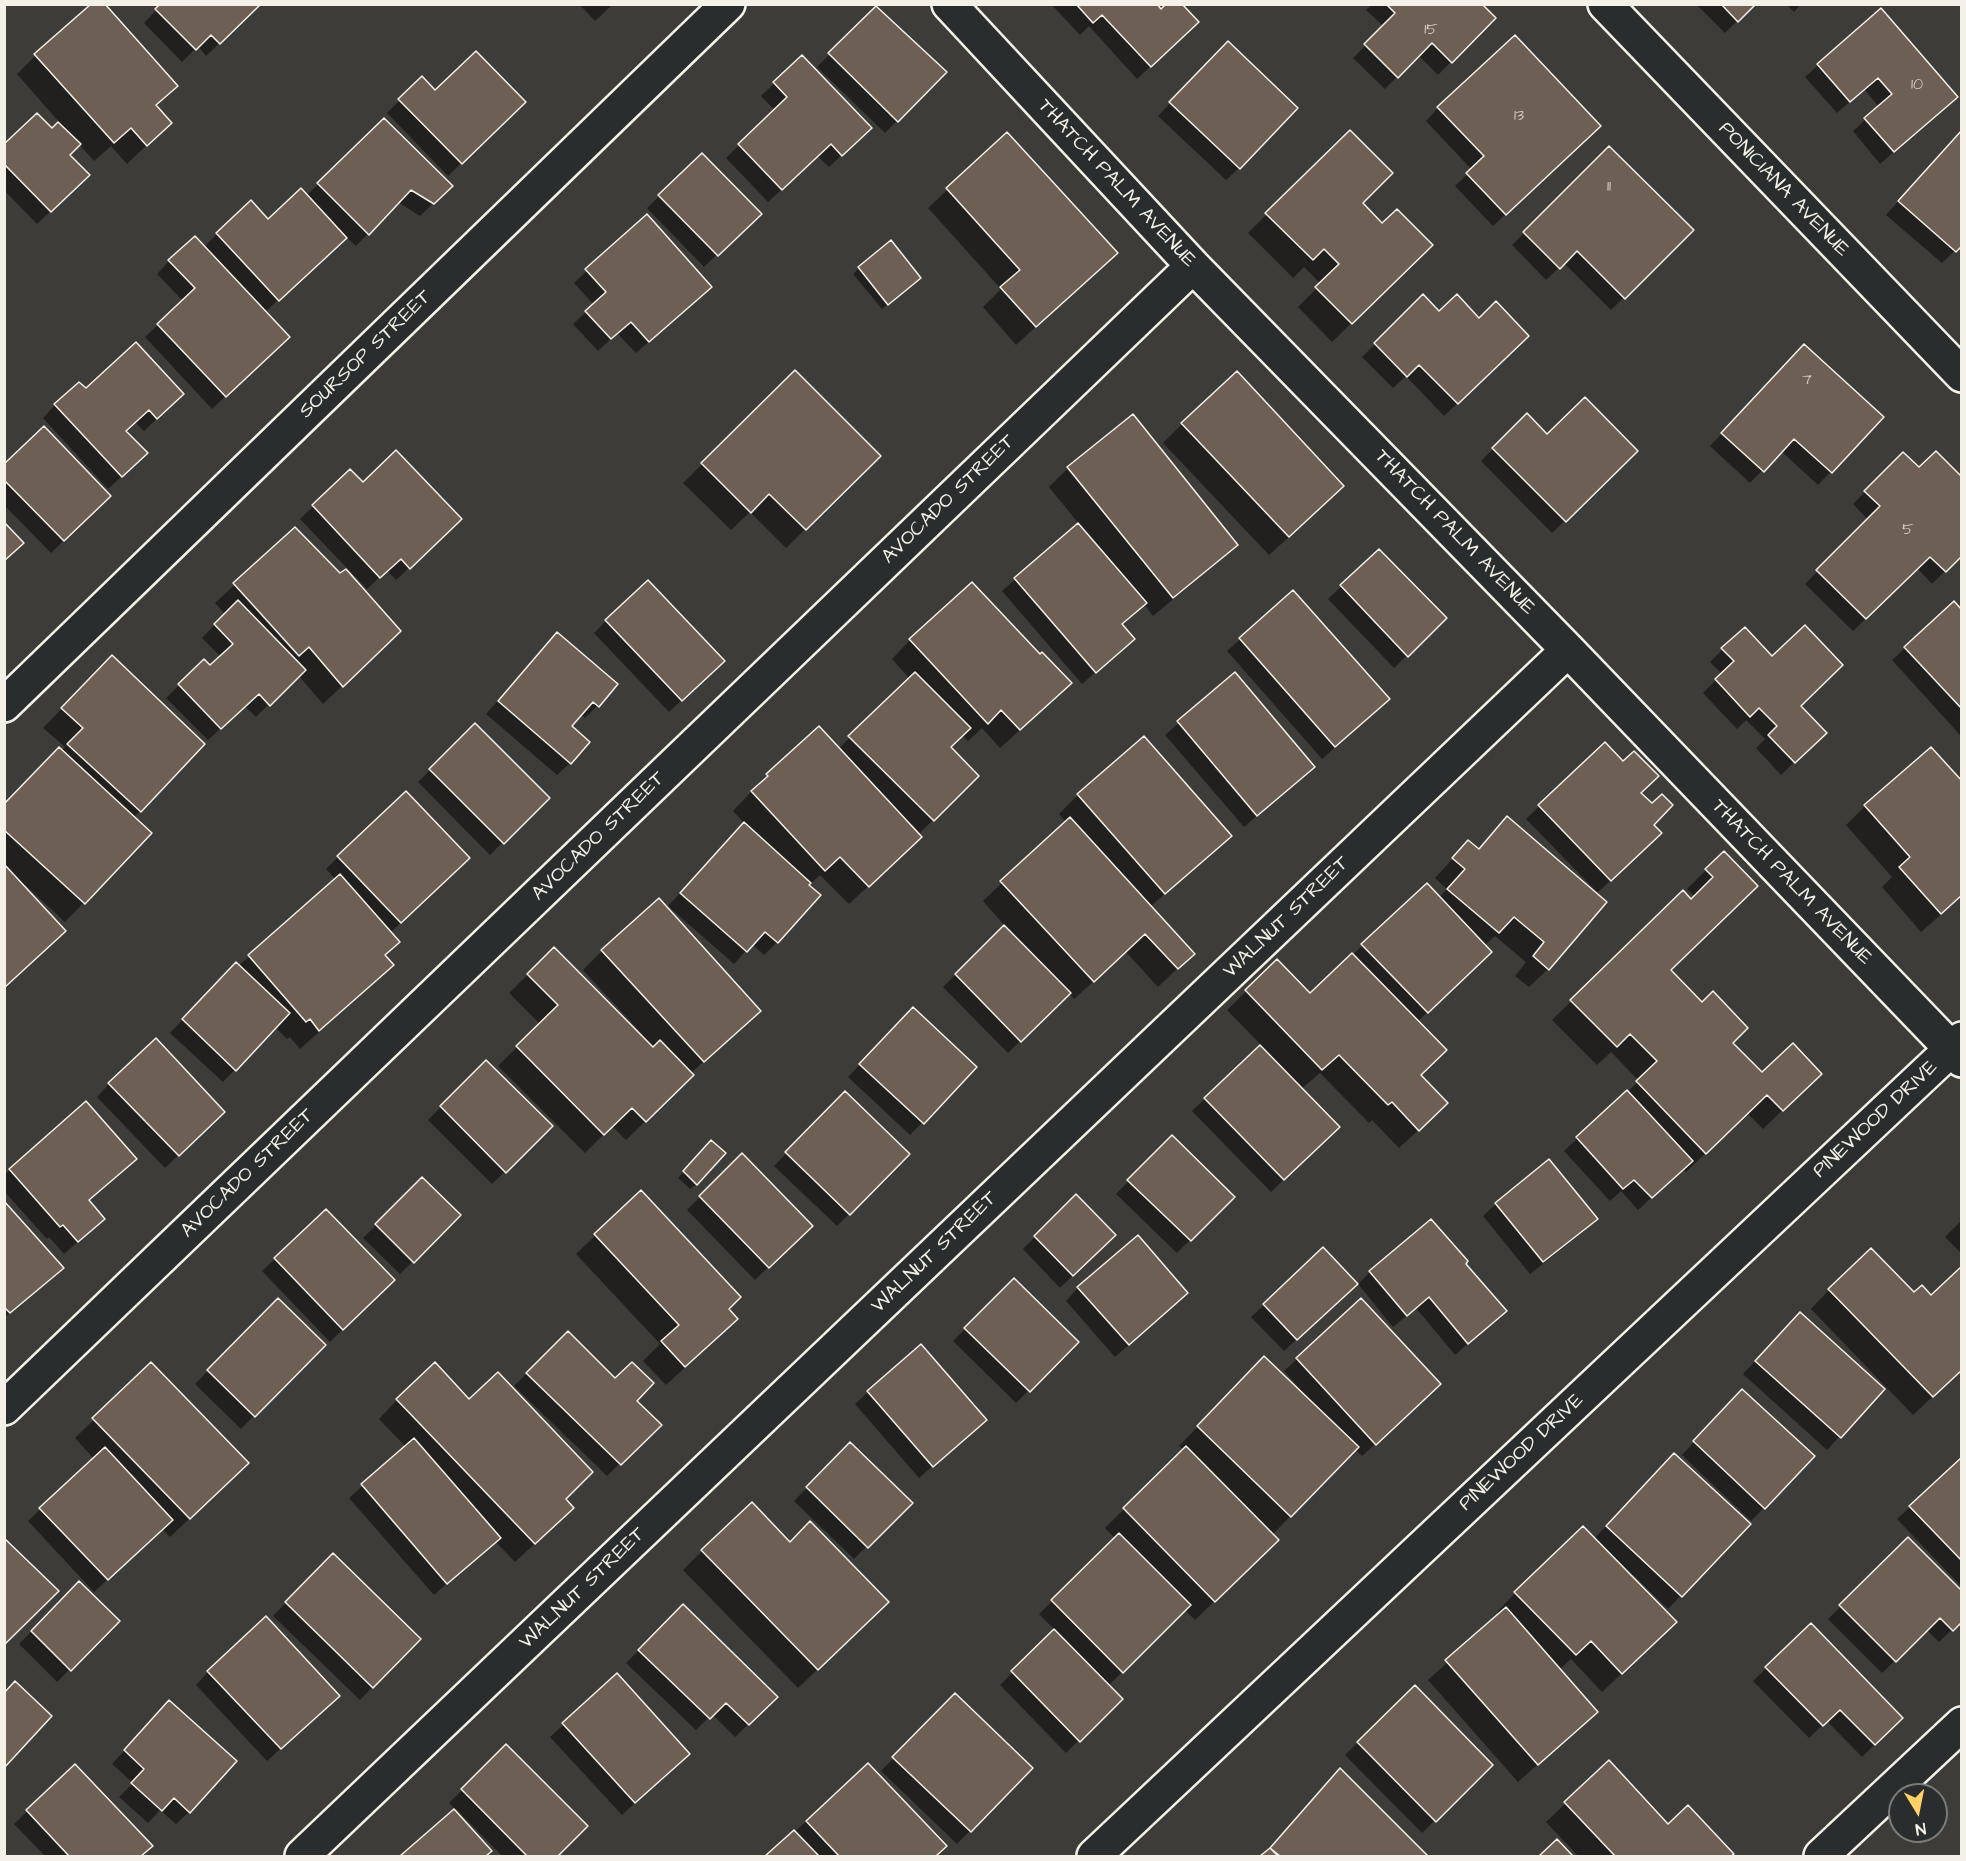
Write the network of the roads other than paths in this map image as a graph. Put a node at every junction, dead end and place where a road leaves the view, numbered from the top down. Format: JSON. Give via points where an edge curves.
{"nodes":[{"id":1,"x":728,"y":4,"type":"edge"},
{"id":2,"x":949,"y":4,"type":"edge"},
{"id":3,"x":1605,"y":4,"type":"edge"},
{"id":4,"x":1193,"y":266,"type":"junction"},
{"id":5,"x":1962,"y":375,"type":"edge"},
{"id":6,"x":1568,"y":650,"type":"junction"},
{"id":7,"x":4,"y":705,"type":"edge"},
{"id":8,"x":1958,"y":1049,"type":"edge"},
{"id":9,"x":4,"y":1408,"type":"edge"},
{"id":10,"x":1962,"y":1724,"type":"edge"},
{"id":11,"x":302,"y":1857,"type":"edge"},
{"id":12,"x":1094,"y":1857,"type":"edge"},
{"id":13,"x":1821,"y":1857,"type":"edge"}],
"edges":[{"from":1,"to":7,"type":"street","name":"SOURSOP STREET"},
{"from":2,"to":4,"type":"street","name":"THATCH PALM AVENUE"},
{"from":3,"to":5,"type":"street","name":"PONICIANA AVENUE"},
{"from":4,"to":6,"type":"street","name":"THATCH PALM AVENUE"},
{"from":4,"to":9,"type":"street","name":"AVOCADO STREET"},
{"from":6,"to":8,"type":"street","name":"THATCH PALM AVENUE"},
{"from":6,"to":11,"type":"street","name":"WALNUT STREET"},
{"from":8,"to":12,"type":"street","name":"PINEWOOD DRIVE"},
{"from":10,"to":13,"type":"street"}]}
